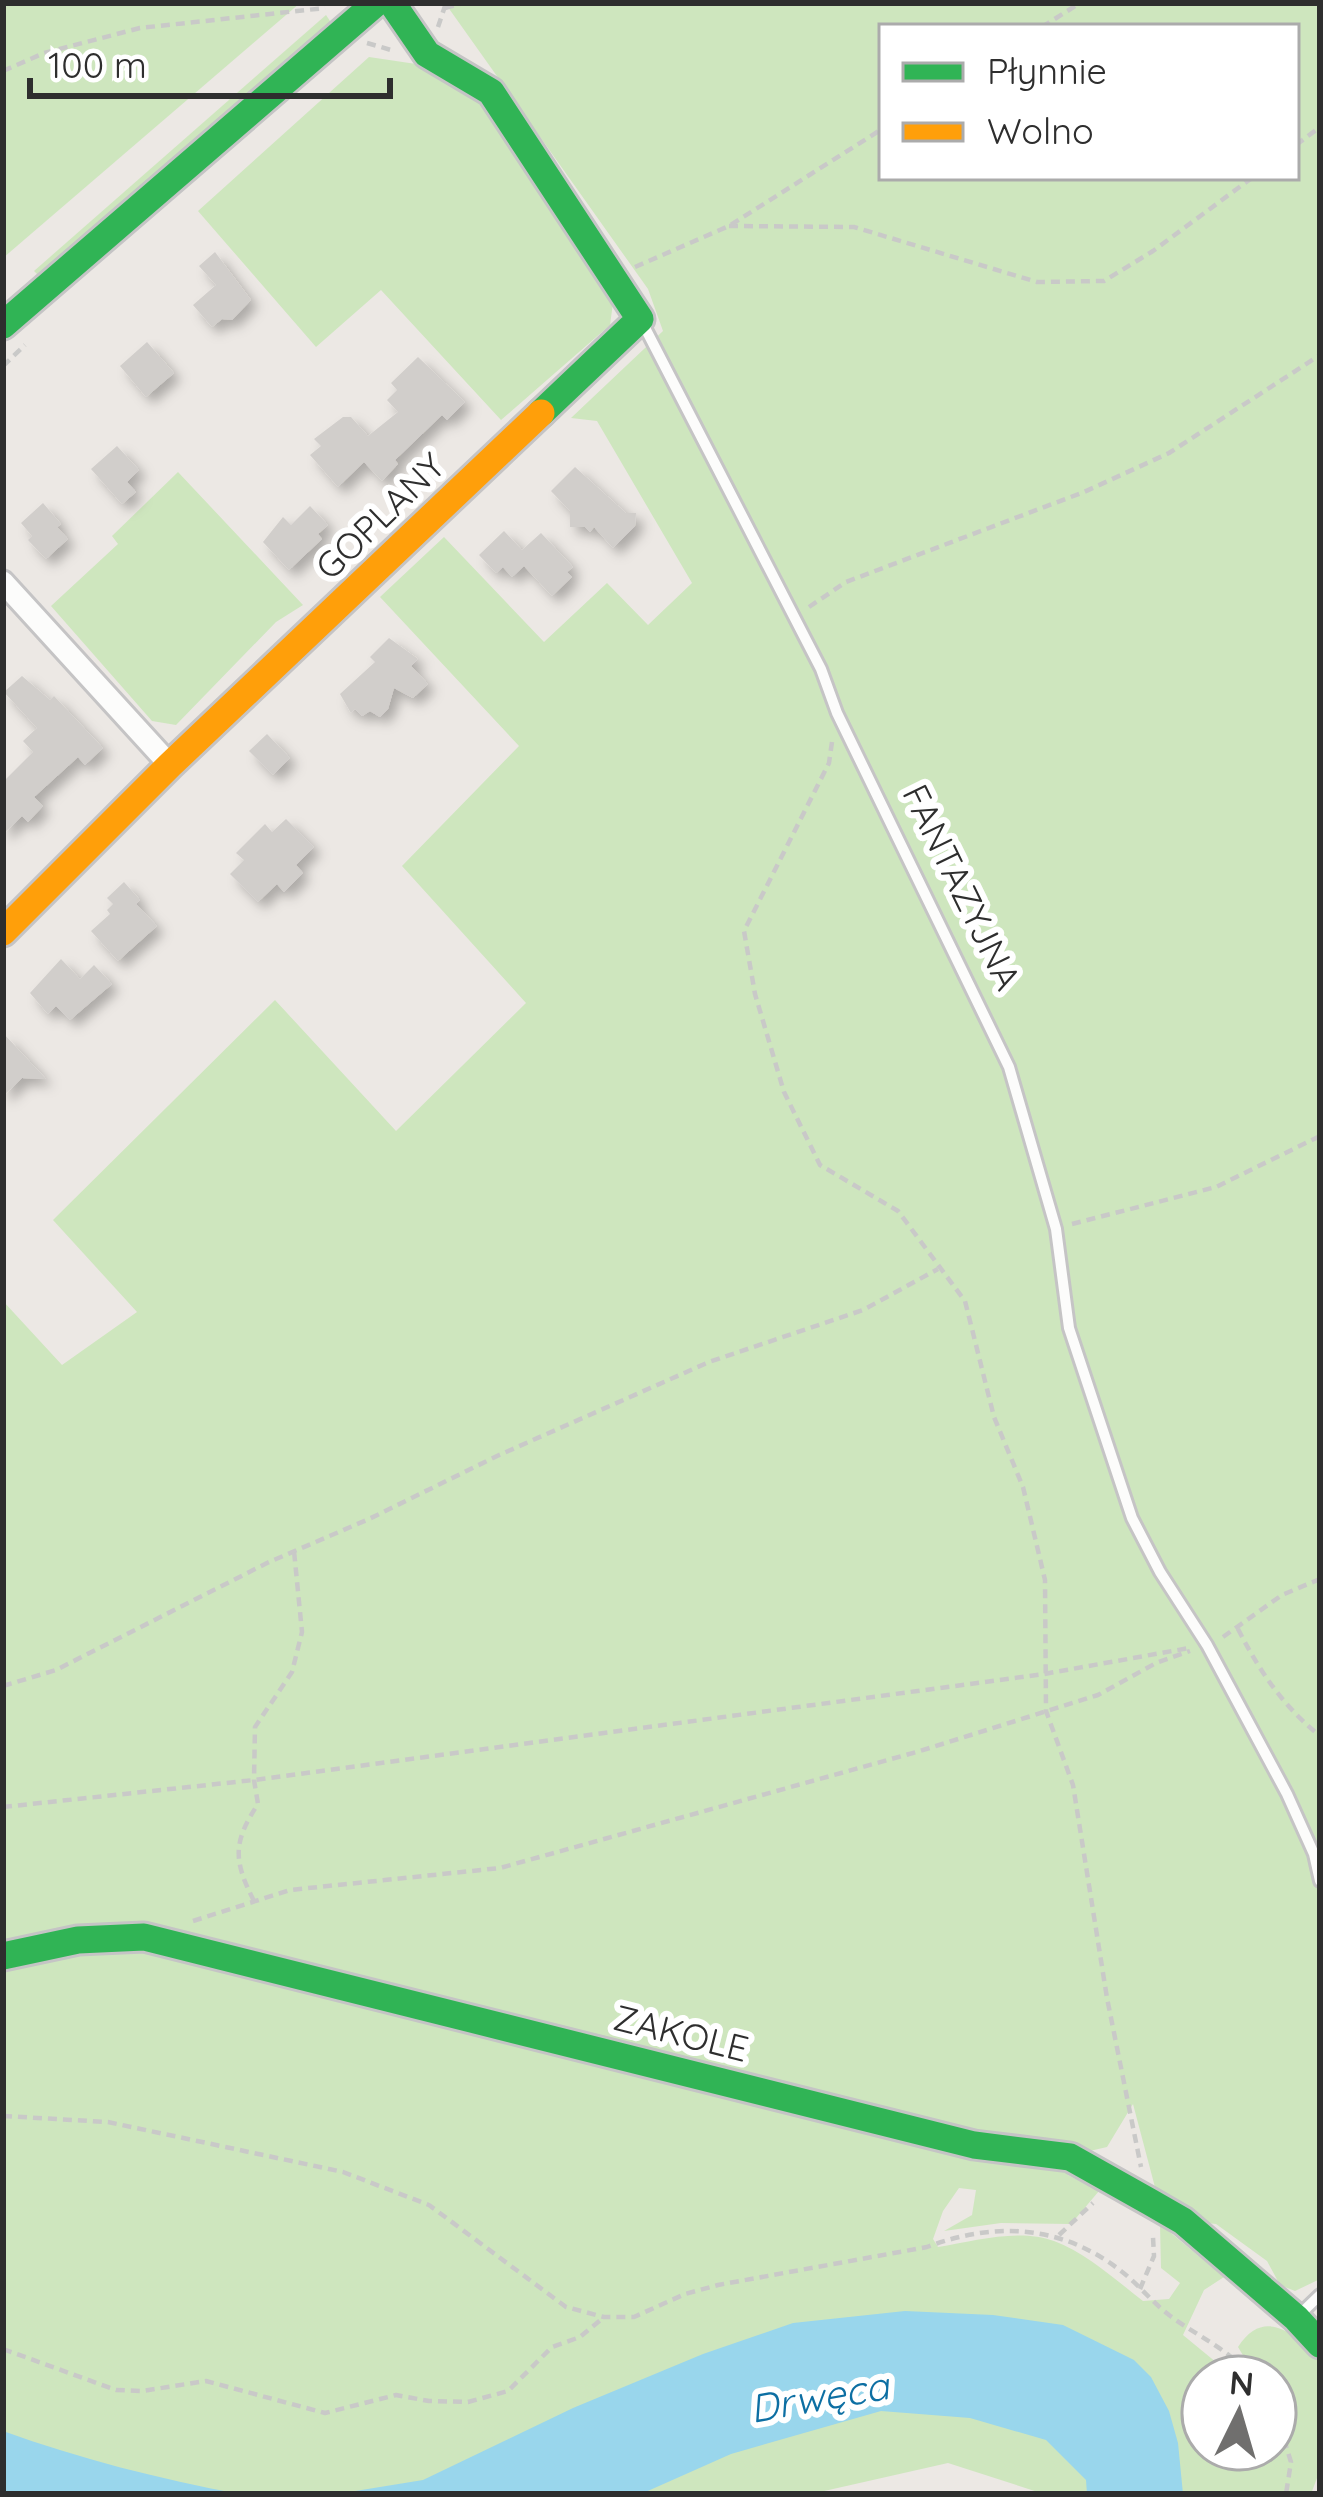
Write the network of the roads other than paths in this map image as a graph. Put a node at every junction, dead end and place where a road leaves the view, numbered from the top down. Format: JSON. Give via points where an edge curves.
{"nodes":[{"id":1,"x":376,"y":3,"type":"edge"},
{"id":2,"x":392,"y":3,"type":"edge"},
{"id":3,"x":640,"y":319,"type":"junction"},
{"id":4,"x":3,"y":325,"type":"edge"},
{"id":5,"x":3,"y":582,"type":"edge"},
{"id":6,"x":170,"y":766,"type":"junction"},
{"id":7,"x":3,"y":932,"type":"edge"},
{"id":8,"x":1320,"y":1881,"type":"edge"},
{"id":9,"x":3,"y":1956,"type":"edge"},
{"id":10,"x":1320,"y":2295,"type":"edge"},
{"id":11,"x":1296,"y":2318,"type":"junction"},
{"id":12,"x":1320,"y":2344,"type":"edge"}],
"edges":[{"from":1,"to":4,"type":"street"},
{"from":2,"to":3,"type":"street","name":"FANTAZYJNA","via":[[434,60],[491,92]]},
{"from":3,"to":6,"type":"street","name":"GOPLANY"},
{"from":3,"to":8,"type":"lane","name":"FANTAZYJNA","via":[[821,669],[1009,1067],[1056,1229],[1069,1328],[1132,1519],[1286,1794]]},
{"from":5,"to":6,"type":"street"},
{"from":6,"to":7,"type":"street","name":"GOPLANY"},
{"from":9,"to":11,"type":"street","name":"ZAKOLE","via":[[144,1937],[974,2145],[1070,2157],[1183,2221]]},
{"from":10,"to":11,"type":"lane"},
{"from":11,"to":12,"type":"street"}]}
